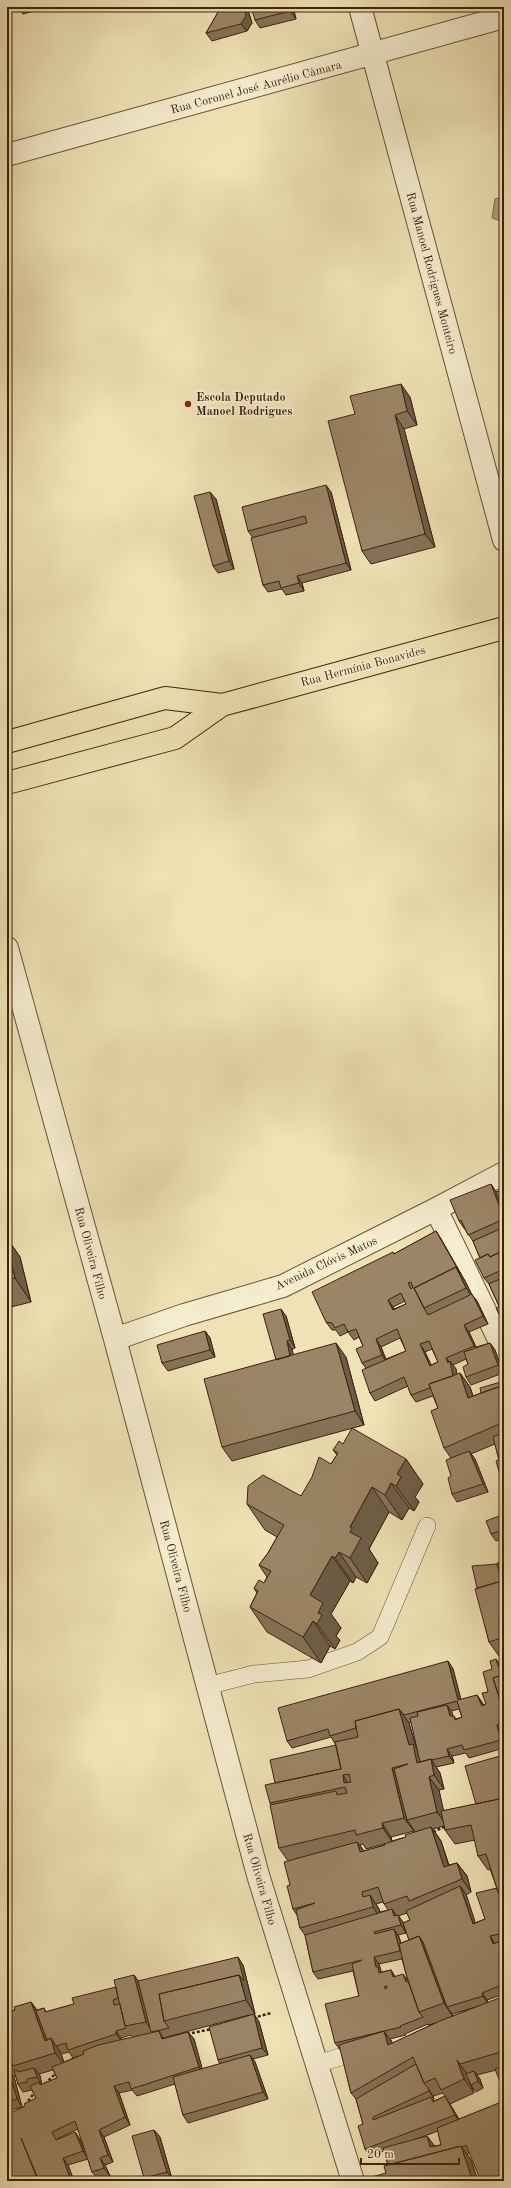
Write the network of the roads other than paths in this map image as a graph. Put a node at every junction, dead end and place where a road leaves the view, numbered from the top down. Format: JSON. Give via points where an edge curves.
{"nodes":[{"id":1,"x":360,"y":7,"type":"edge"},
{"id":2,"x":504,"y":17,"type":"edge"},
{"id":3,"x":372,"y":55,"type":"junction"},
{"id":4,"x":7,"y":155,"type":"edge"},
{"id":5,"x":504,"y":540,"type":"edge"},
{"id":6,"x":503,"y":631,"type":"edge"},
{"id":7,"x":222,"y":705,"type":"junction"},
{"id":8,"x":7,"y":742,"type":"edge"},
{"id":9,"x":7,"y":783,"type":"edge"},
{"id":10,"x":7,"y":948,"type":"edge"},
{"id":11,"x":504,"y":1173,"type":"edge"},
{"id":12,"x":436,"y":1209,"type":"junction"},
{"id":13,"x":115,"y":1339,"type":"junction"},
{"id":14,"x":504,"y":1350,"type":"edge"},
{"id":15,"x":427,"y":1526,"type":"dead end"},
{"id":16,"x":208,"y":1686,"type":"junction"},
{"id":17,"x":437,"y":2028,"type":"edge"},
{"id":18,"x":317,"y":2064,"type":"junction"},
{"id":19,"x":353,"y":2181,"type":"edge"}],
"edges":[{"from":1,"to":3,"type":"street","name":"Rua Manoel Rodrigues Monteiro"},
{"from":2,"to":3,"type":"street","name":"Rua Coronel José Aurélio Câmara"},
{"from":3,"to":4,"type":"street","name":"Rua Coronel José Aurélio Câmara"},
{"from":3,"to":5,"type":"street","name":"Rua Manoel Rodrigues Monteiro"},
{"from":6,"to":7,"type":"main road","name":"Rua Hermínia Bonavides"},
{"from":7,"to":8,"type":"main road","name":"Rua Hermínia Bonavides","via":[[165,698]]},
{"from":7,"to":9,"type":"main road","name":"Rua Hermínia Bonavides","via":[[175,738]]},
{"from":10,"to":13,"type":"street","name":"Rua Oliveira Filho"},
{"from":11,"to":12,"type":"street","name":"Avenida Clóvis Matos"},
{"from":12,"to":13,"type":"street","name":"Avenida Clóvis Matos","via":[[283,1286],[184,1315]]},
{"from":12,"to":14,"type":"street"},
{"from":13,"to":16,"type":"street","name":"Rua Oliveira Filho"},
{"from":15,"to":16,"type":"lane","via":[[380,1637],[357,1652],[308,1669],[254,1674]]},
{"from":16,"to":18,"type":"street","name":"Rua Oliveira Filho","via":[[258,1875]]},
{"from":17,"to":18,"type":"lane"},
{"from":18,"to":19,"type":"street","name":"Rua Oliveira Filho"}]}
